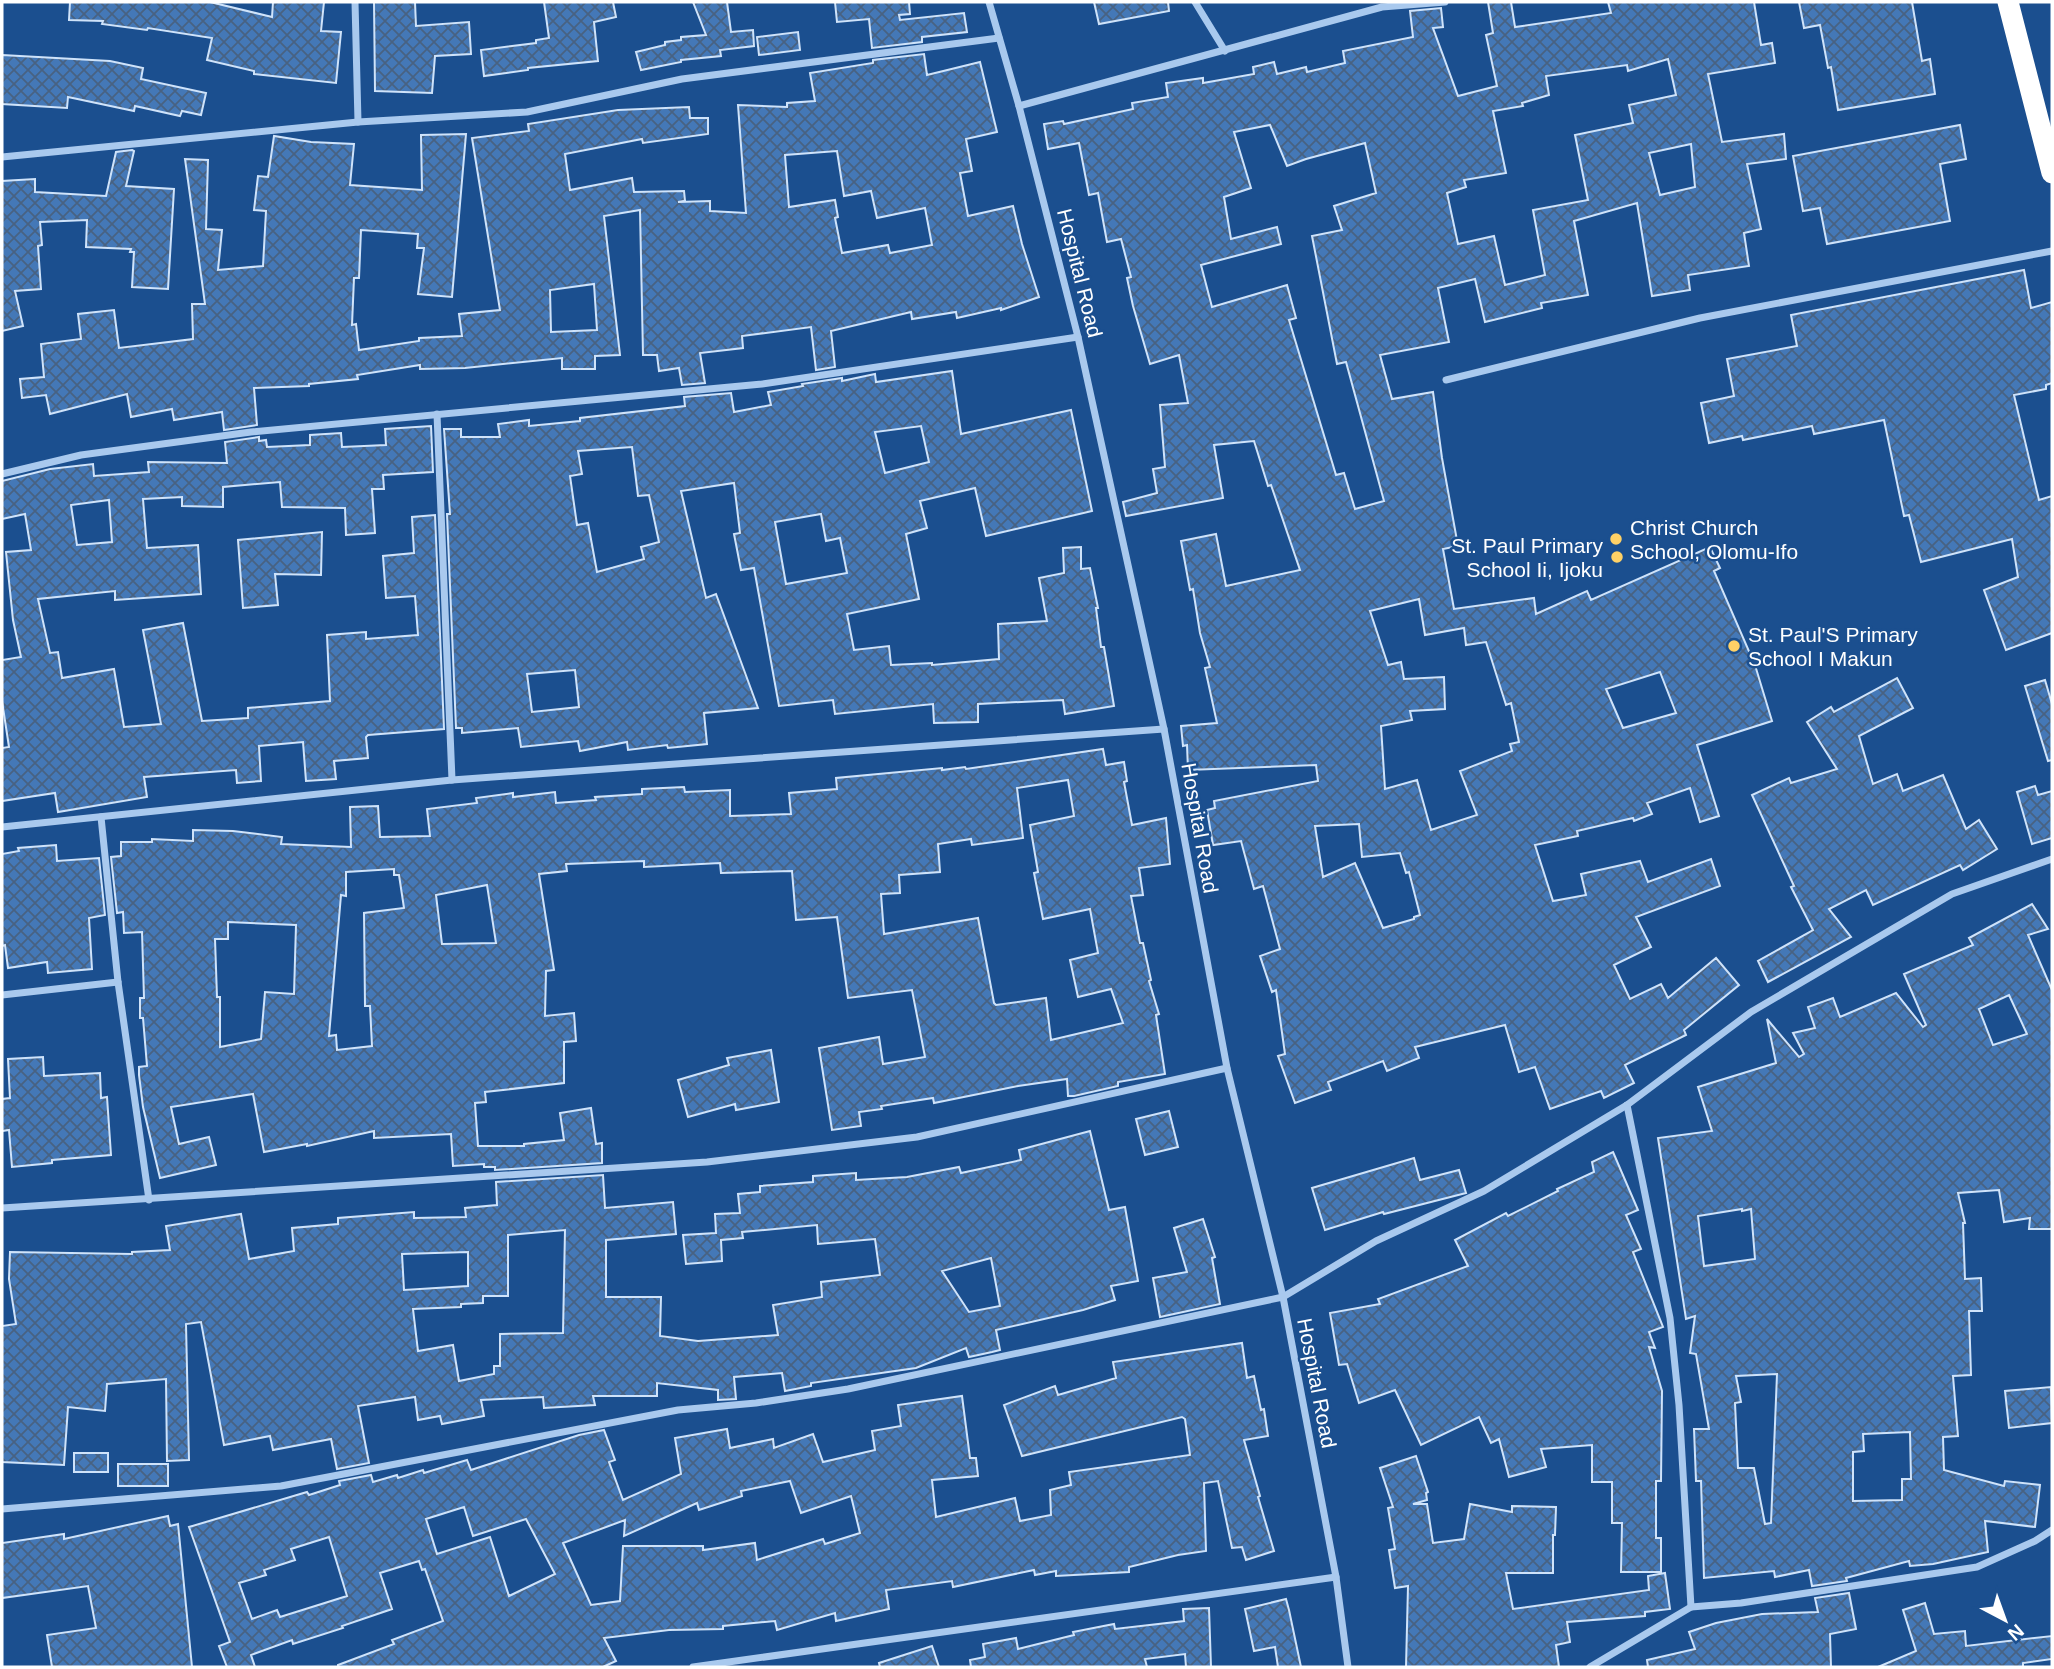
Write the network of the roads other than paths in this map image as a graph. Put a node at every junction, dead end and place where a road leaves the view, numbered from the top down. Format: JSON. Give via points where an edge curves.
{"nodes":[{"id":1,"x":355,"y":2,"type":"edge"},
{"id":2,"x":989,"y":2,"type":"edge"},
{"id":3,"x":1195,"y":2,"type":"edge"},
{"id":4,"x":1445,"y":2,"type":"edge"},
{"id":5,"x":2008,"y":2,"type":"edge"},
{"id":6,"x":1381,"y":4,"type":"edge"},
{"id":7,"x":999,"y":38,"type":"junction"},
{"id":8,"x":1225,"y":51,"type":"junction"},
{"id":9,"x":1019,"y":106,"type":"junction"},
{"id":10,"x":358,"y":122,"type":"junction"},
{"id":11,"x":2,"y":158,"type":"edge"},
{"id":12,"x":2052,"y":173,"type":"edge"},
{"id":13,"x":2052,"y":251,"type":"edge"},
{"id":14,"x":1078,"y":337,"type":"junction"},
{"id":15,"x":1446,"y":380,"type":"dead end"},
{"id":16,"x":436,"y":414,"type":"junction"},
{"id":17,"x":2,"y":474,"type":"edge"},
{"id":18,"x":1164,"y":729,"type":"junction"},
{"id":19,"x":452,"y":780,"type":"junction"},
{"id":20,"x":101,"y":817,"type":"junction"},
{"id":21,"x":2,"y":827,"type":"edge"},
{"id":22,"x":2052,"y":859,"type":"edge"},
{"id":23,"x":118,"y":982,"type":"junction"},
{"id":24,"x":2,"y":995,"type":"edge"},
{"id":25,"x":1227,"y":1068,"type":"junction"},
{"id":26,"x":1627,"y":1105,"type":"junction"},
{"id":27,"x":149,"y":1200,"type":"junction"},
{"id":28,"x":2,"y":1208,"type":"edge"},
{"id":29,"x":1283,"y":1297,"type":"junction"},
{"id":30,"x":2,"y":1509,"type":"edge"},
{"id":31,"x":2052,"y":1530,"type":"edge"},
{"id":32,"x":1336,"y":1577,"type":"junction"},
{"id":33,"x":1690,"y":1607,"type":"junction"},
{"id":34,"x":693,"y":1667,"type":"edge"},
{"id":35,"x":1348,"y":1667,"type":"edge"},
{"id":36,"x":1590,"y":1667,"type":"edge"}],
"edges":[{"from":1,"to":10,"type":"street"},
{"from":2,"to":7,"type":"street","name":"Hospital Road"},
{"from":3,"to":8,"type":"street"},
{"from":4,"to":6,"type":"street"},
{"from":5,"to":12,"type":"highway"},
{"from":6,"to":8,"type":"street"},
{"from":7,"to":9,"type":"street","name":"Hospital Road"},
{"from":7,"to":10,"type":"street","via":[[682,79],[527,112]]},
{"from":8,"to":9,"type":"street"},
{"from":9,"to":14,"type":"street","name":"Hospital Road"},
{"from":10,"to":11,"type":"street"},
{"from":13,"to":15,"type":"street","via":[[1700,318]]},
{"from":14,"to":16,"type":"street","via":[[762,384]]},
{"from":14,"to":18,"type":"street","name":"Hospital Road"},
{"from":16,"to":17,"type":"street","via":[[81,455]]},
{"from":16,"to":19,"type":"street"},
{"from":18,"to":19,"type":"street"},
{"from":18,"to":25,"type":"street","name":"Hospital Road"},
{"from":19,"to":20,"type":"street"},
{"from":20,"to":21,"type":"street"},
{"from":20,"to":23,"type":"street"},
{"from":22,"to":26,"type":"street","via":[[1952,894],[1751,1012]]},
{"from":23,"to":24,"type":"street"},
{"from":23,"to":27,"type":"street"},
{"from":25,"to":27,"type":"street","via":[[917,1137],[707,1162]]},
{"from":25,"to":29,"type":"street","name":"Hospital Road"},
{"from":26,"to":29,"type":"street","via":[[1484,1191],[1376,1241]]},
{"from":26,"to":33,"type":"street","via":[[1671,1318]]},
{"from":27,"to":28,"type":"street"},
{"from":29,"to":30,"type":"street","via":[[848,1389],[756,1404],[678,1410],[281,1486]]},
{"from":29,"to":32,"type":"street","name":"Hospital Road"},
{"from":31,"to":33,"type":"street","via":[[1977,1567],[1741,1604]]},
{"from":32,"to":34,"type":"street"},
{"from":32,"to":35,"type":"street","name":"Hospital Road"},
{"from":33,"to":36,"type":"street"}]}
